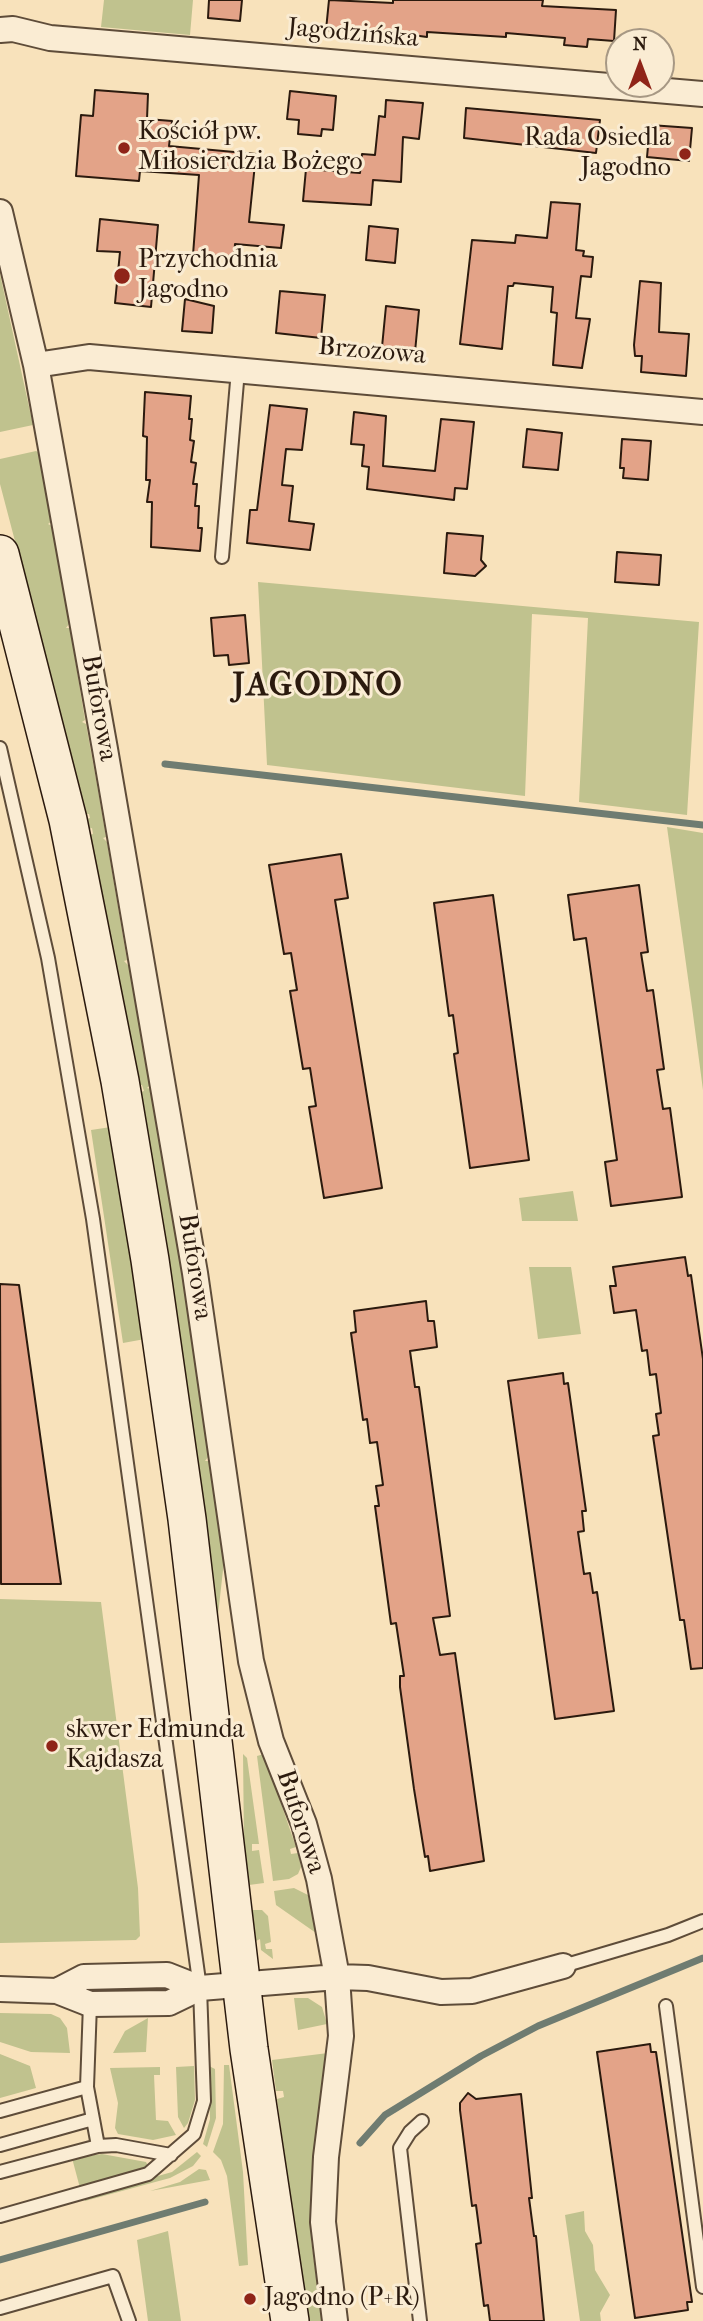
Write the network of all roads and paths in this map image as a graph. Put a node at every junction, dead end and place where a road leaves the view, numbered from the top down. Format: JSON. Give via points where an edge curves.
{"nodes":[{"id":1,"x":0,"y":30,"type":"edge"},
{"id":2,"x":703,"y":94,"type":"edge"},
{"id":3,"x":0,"y":212,"type":"edge"},
{"id":4,"x":36,"y":365,"type":"junction"},
{"id":5,"x":237,"y":370,"type":"junction"},
{"id":6,"x":703,"y":412,"type":"edge"},
{"id":7,"x":0,"y":554,"type":"edge"},
{"id":8,"x":222,"y":557,"type":"dead end"},
{"id":9,"x":0,"y":748,"type":"edge"},
{"id":10,"x":703,"y":1921,"type":"edge"},
{"id":11,"x":563,"y":1966,"type":"joint"},
{"id":12,"x":337,"y":1977,"type":"junction"},
{"id":13,"x":242,"y":1986,"type":"junction"},
{"id":14,"x":200,"y":1988,"type":"junction"},
{"id":15,"x":0,"y":1989,"type":"edge"},
{"id":16,"x":57,"y":1991,"type":"junction"},
{"id":17,"x":90,"y":2004,"type":"junction"},
{"id":18,"x":666,"y":2006,"type":"dead end"},
{"id":19,"x":87,"y":2087,"type":"junction"},
{"id":20,"x":0,"y":2111,"type":"edge"},
{"id":21,"x":93,"y":2119,"type":"junction"},
{"id":22,"x":422,"y":2121,"type":"dead end"},
{"id":23,"x":0,"y":2145,"type":"edge"},
{"id":24,"x":98,"y":2146,"type":"junction"},
{"id":25,"x":171,"y":2155,"type":"junction"},
{"id":26,"x":0,"y":2172,"type":"edge"},
{"id":27,"x":0,"y":2216,"type":"edge"},
{"id":28,"x":703,"y":2287,"type":"edge"},
{"id":29,"x":0,"y":2308,"type":"edge"},
{"id":30,"x":129,"y":2321,"type":"edge"},
{"id":31,"x":290,"y":2321,"type":"edge"},
{"id":32,"x":335,"y":2321,"type":"edge"},
{"id":33,"x":420,"y":2321,"type":"edge"}],
"edges":[{"from":1,"to":2,"type":"street","name":"Jagodzińska"},
{"from":3,"to":4,"type":"street","name":"Buforowa"},
{"from":4,"to":5,"type":"street","name":"Brzozowa","via":[[89,356]]},
{"from":4,"to":12,"type":"street","name":"Buforowa","via":[[185,1213],[251,1661],[271,1741],[316,1868]]},
{"from":5,"to":6,"type":"street","name":"Brzozowa"},
{"from":5,"to":8,"type":"lane"},
{"from":7,"to":13,"type":"main road","name":"Buforowa","via":[[68,820],[141,1205],[188,1533]]},
{"from":9,"to":14,"type":"lane","via":[[48,958],[77,1118]]},
{"from":10,"to":11,"type":"lane"},
{"from":11,"to":12,"type":"street","via":[[472,1991],[442,1992]]},
{"from":12,"to":13,"type":"street"},
{"from":12,"to":32,"type":"street","name":"Buforowa","via":[[341,2036],[323,2222]]},
{"from":13,"to":14,"type":"street"},
{"from":13,"to":31,"type":"main road","name":"Buforowa"},
{"from":14,"to":16,"type":"street","via":[[167,1975],[84,1977]]},
{"from":14,"to":17,"type":"street","via":[[169,2003]]},
{"from":14,"to":25,"type":"lane","via":[[201,2119],[189,2141]]},
{"from":15,"to":16,"type":"street"},
{"from":16,"to":17,"type":"street"},
{"from":17,"to":19,"type":"lane"},
{"from":18,"to":28,"type":"lane"},
{"from":19,"to":20,"type":"lane"},
{"from":19,"to":21,"type":"lane"},
{"from":21,"to":23,"type":"lane"},
{"from":21,"to":24,"type":"lane"},
{"from":22,"to":33,"type":"lane","via":[[400,2148]]},
{"from":24,"to":25,"type":"lane"},
{"from":24,"to":26,"type":"lane"},
{"from":25,"to":27,"type":"lane","via":[[148,2174]]},
{"from":29,"to":30,"type":"lane","via":[[113,2276]]}]}
